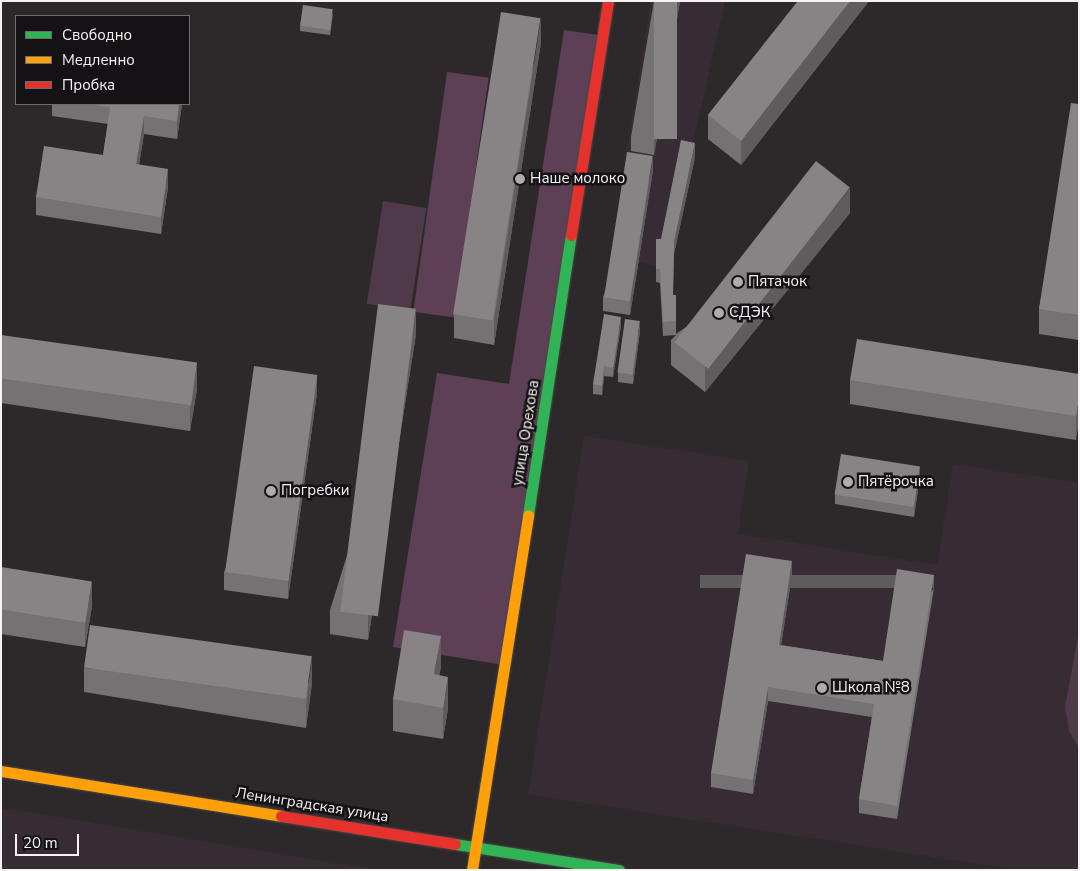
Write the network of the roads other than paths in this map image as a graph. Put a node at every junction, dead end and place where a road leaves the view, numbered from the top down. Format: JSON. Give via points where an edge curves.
{"nodes":[{"id":1,"x":608,"y":1,"type":"edge"},
{"id":2,"x":1,"y":771,"type":"edge"},
{"id":3,"x":476,"y":847,"type":"junction"},
{"id":4,"x":472,"y":870,"type":"edge"},
{"id":5,"x":619,"y":870,"type":"edge"}],
"edges":[{"from":1,"to":3,"type":"street","name":"улица Орехова"},
{"from":2,"to":3,"type":"street","name":"Ленинградская улица"},
{"from":3,"to":4,"type":"street","name":"улица Орехова"},
{"from":3,"to":5,"type":"street","name":"Ленинградская улица"}]}
